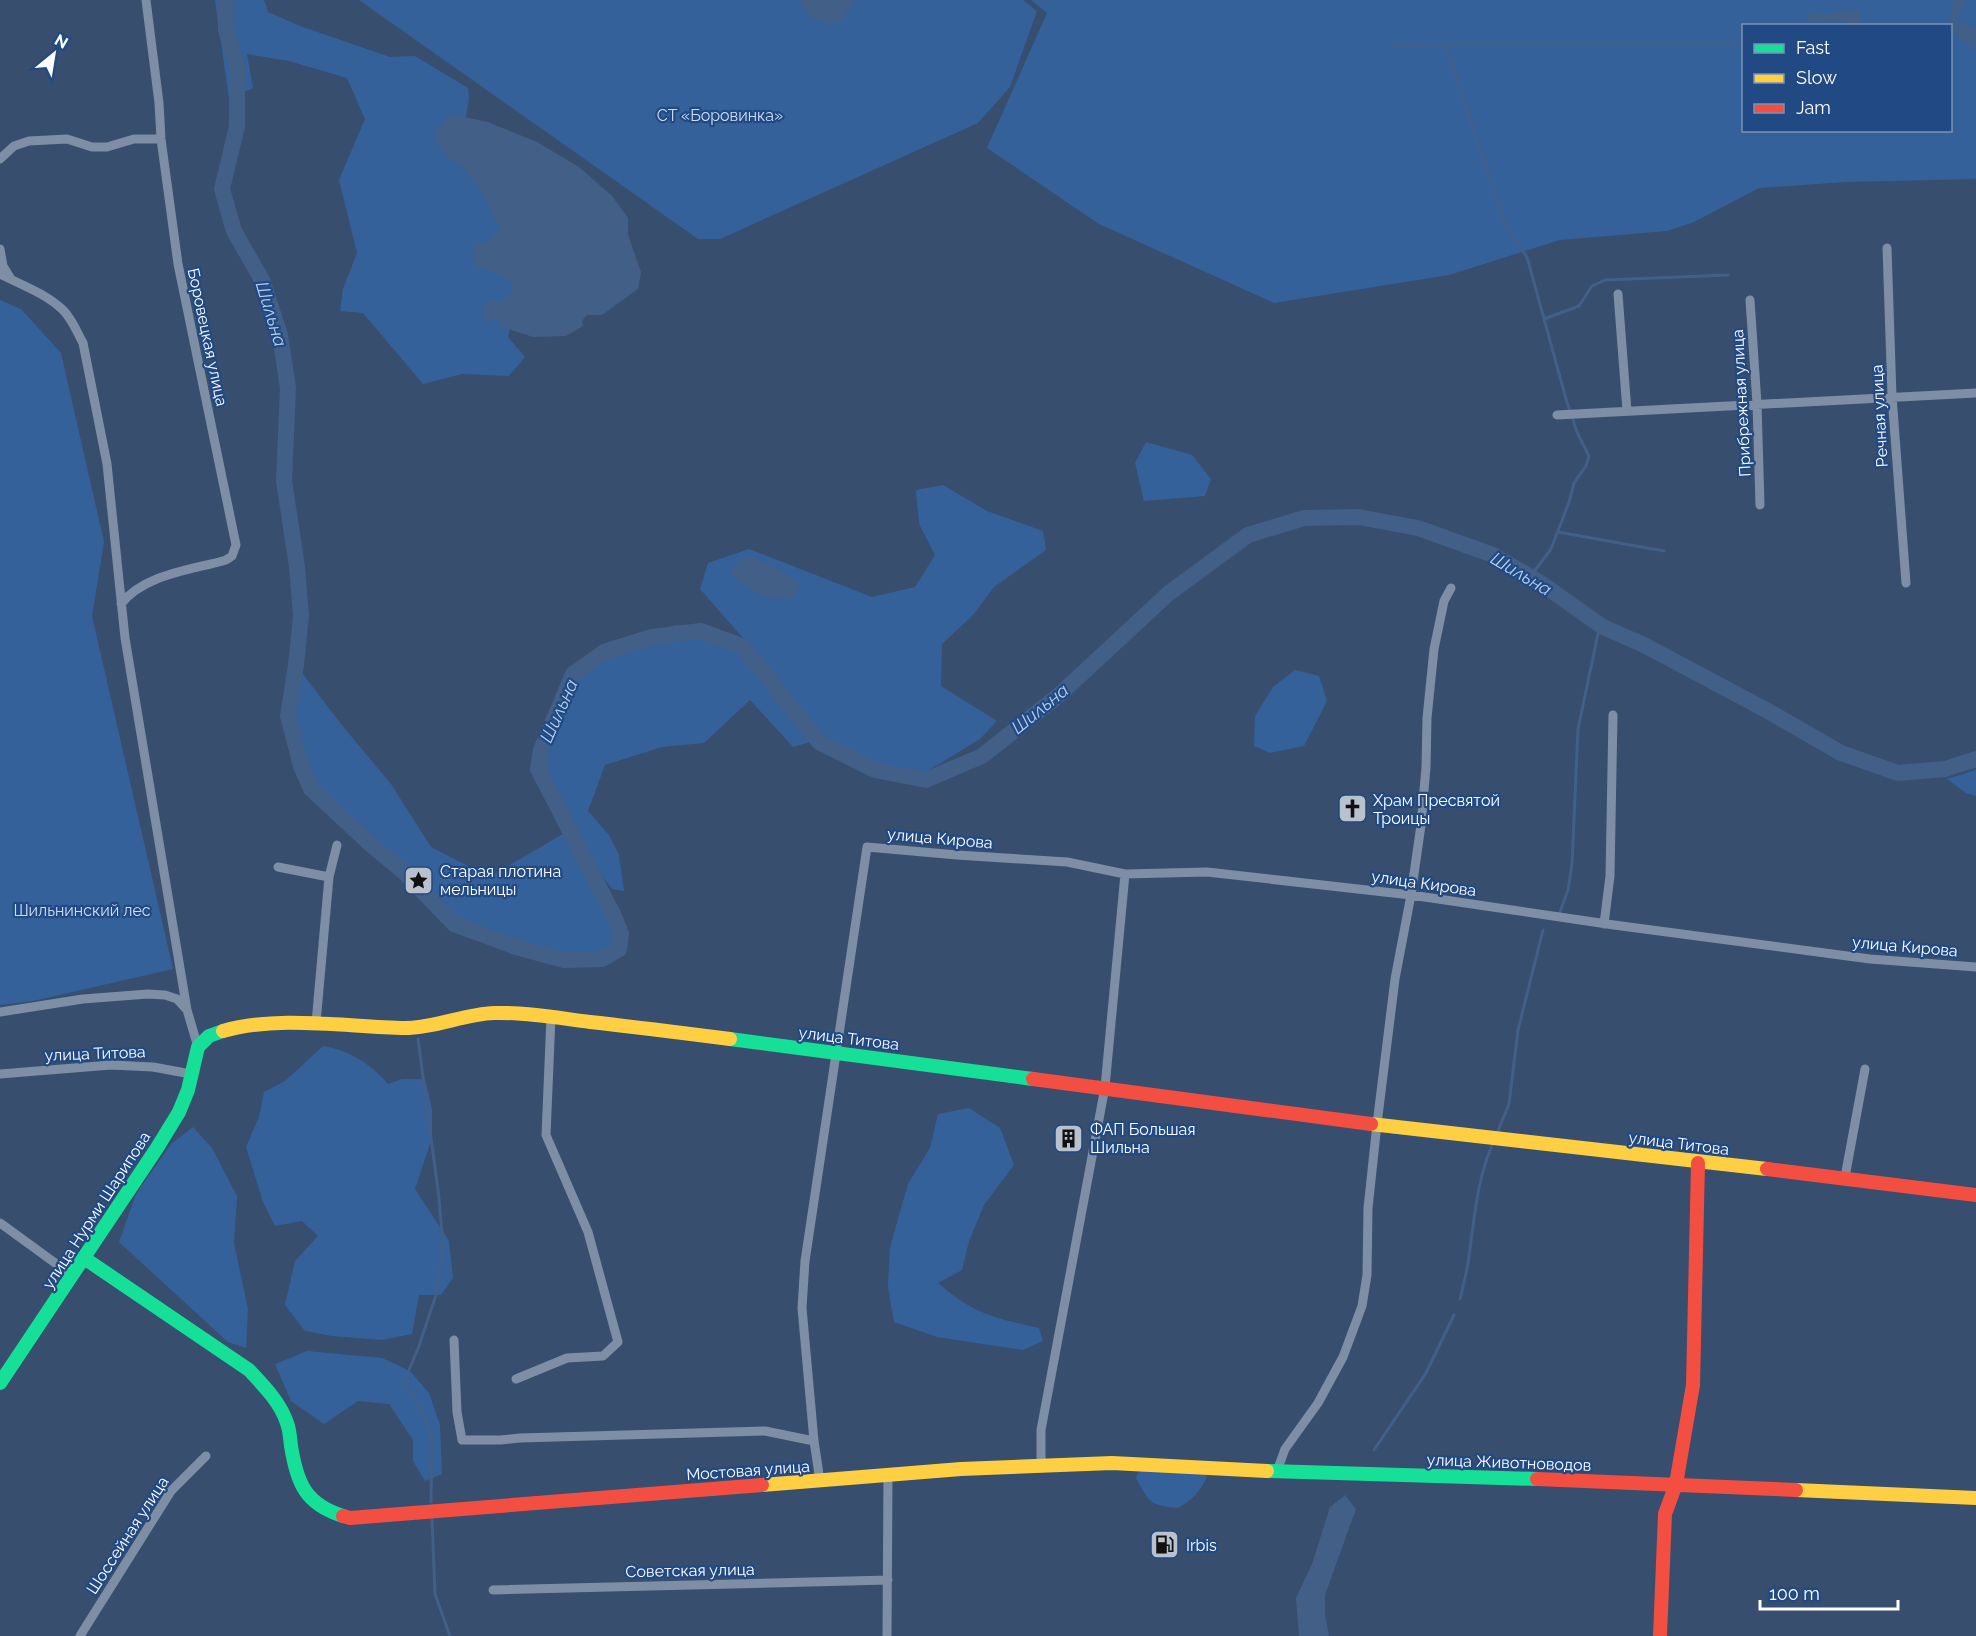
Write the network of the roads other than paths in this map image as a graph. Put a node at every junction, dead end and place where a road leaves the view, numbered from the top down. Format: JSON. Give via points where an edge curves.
{"nodes":[{"id":1,"x":146,"y":0,"type":"edge"},
{"id":2,"x":161,"y":139,"type":"junction"},
{"id":3,"x":0,"y":159,"type":"edge"},
{"id":4,"x":1887,"y":248,"type":"dead end"},
{"id":5,"x":0,"y":249,"type":"edge"},
{"id":6,"x":0,"y":274,"type":"edge"},
{"id":7,"x":12,"y":281,"type":"junction"},
{"id":8,"x":1618,"y":294,"type":"dead end"},
{"id":9,"x":1750,"y":300,"type":"dead end"},
{"id":10,"x":1976,"y":393,"type":"edge"},
{"id":11,"x":1892,"y":396,"type":"junction"},
{"id":12,"x":1757,"y":404,"type":"junction"},
{"id":13,"x":1627,"y":411,"type":"junction"},
{"id":14,"x":1557,"y":415,"type":"dead end"},
{"id":15,"x":1760,"y":505,"type":"dead end"},
{"id":16,"x":1906,"y":583,"type":"dead end"},
{"id":17,"x":1451,"y":588,"type":"dead end"},
{"id":18,"x":121,"y":604,"type":"junction"},
{"id":19,"x":1613,"y":715,"type":"dead end"},
{"id":20,"x":336,"y":845,"type":"dead end"},
{"id":21,"x":278,"y":867,"type":"dead end"},
{"id":22,"x":1125,"y":874,"type":"junction"},
{"id":23,"x":329,"y":877,"type":"junction"},
{"id":24,"x":1411,"y":895,"type":"junction"},
{"id":25,"x":1604,"y":924,"type":"junction"},
{"id":26,"x":1976,"y":967,"type":"edge"},
{"id":27,"x":187,"y":1010,"type":"junction"},
{"id":28,"x":0,"y":1012,"type":"edge"},
{"id":29,"x":551,"y":1017,"type":"junction"},
{"id":30,"x":316,"y":1023,"type":"junction"},
{"id":31,"x":198,"y":1047,"type":"junction"},
{"id":32,"x":837,"y":1053,"type":"junction"},
{"id":33,"x":1864,"y":1068,"type":"dead end"},
{"id":34,"x":0,"y":1074,"type":"edge"},
{"id":35,"x":191,"y":1074,"type":"junction"},
{"id":36,"x":1105,"y":1087,"type":"junction"},
{"id":37,"x":1377,"y":1124,"type":"junction"},
{"id":38,"x":1698,"y":1163,"type":"junction"},
{"id":39,"x":1845,"y":1178,"type":"junction"},
{"id":40,"x":1976,"y":1195,"type":"edge"},
{"id":41,"x":0,"y":1223,"type":"edge"},
{"id":42,"x":84,"y":1258,"type":"junction"},
{"id":43,"x":73,"y":1276,"type":"junction"},
{"id":44,"x":454,"y":1340,"type":"dead end"},
{"id":45,"x":516,"y":1379,"type":"dead end"},
{"id":46,"x":0,"y":1383,"type":"edge"},
{"id":47,"x":814,"y":1441,"type":"junction"},
{"id":48,"x":206,"y":1456,"type":"dead end"},
{"id":49,"x":1041,"y":1466,"type":"junction"},
{"id":50,"x":1277,"y":1471,"type":"junction"},
{"id":51,"x":888,"y":1476,"type":"junction"},
{"id":52,"x":820,"y":1481,"type":"junction"},
{"id":53,"x":1676,"y":1484,"type":"junction"},
{"id":54,"x":1976,"y":1498,"type":"edge"},
{"id":55,"x":888,"y":1580,"type":"junction"},
{"id":56,"x":493,"y":1590,"type":"dead end"},
{"id":57,"x":80,"y":1636,"type":"edge"},
{"id":58,"x":887,"y":1636,"type":"edge"},
{"id":59,"x":1660,"y":1636,"type":"edge"}],
"edges":[{"from":1,"to":2,"type":"street","name":"Боровецкая улица"},
{"from":2,"to":3,"type":"street","via":[[107,147],[67,139],[29,141],[14,146]]},
{"from":2,"to":18,"type":"street","name":"Боровецкая улица","via":[[178,264],[236,545],[226,560],[162,577],[135,590]]},
{"from":4,"to":11,"type":"street","name":"Речная улица"},
{"from":5,"to":7,"type":"street","via":[[3,266]]},
{"from":6,"to":7,"type":"street"},
{"from":7,"to":18,"type":"street","via":[[44,296],[63,311],[83,343],[107,464]]},
{"from":8,"to":13,"type":"street"},
{"from":9,"to":12,"type":"street","name":"Прибрежная улица"},
{"from":10,"to":11,"type":"street"},
{"from":11,"to":12,"type":"street"},
{"from":11,"to":16,"type":"street","name":"Речная улица"},
{"from":12,"to":13,"type":"street"},
{"from":12,"to":15,"type":"street","name":"Прибрежная улица"},
{"from":13,"to":14,"type":"street"},
{"from":17,"to":24,"type":"street","via":[[1444,600],[1434,649],[1421,825]]},
{"from":18,"to":27,"type":"street"},
{"from":19,"to":25,"type":"street","via":[[1610,876]]},
{"from":20,"to":23,"type":"street"},
{"from":21,"to":23,"type":"street"},
{"from":22,"to":24,"type":"street","name":"улица Кирова","via":[[1207,872]]},
{"from":22,"to":32,"type":"street","name":"улица Кирова","via":[[1067,862],[867,847]]},
{"from":22,"to":36,"type":"street"},
{"from":23,"to":30,"type":"street"},
{"from":24,"to":25,"type":"street","name":"улица Кирова"},
{"from":24,"to":37,"type":"street","via":[[1395,979]]},
{"from":25,"to":26,"type":"street","name":"улица Кирова","via":[[1870,959]]},
{"from":27,"to":28,"type":"street","via":[[177,999],[148,994]]},
{"from":27,"to":31,"type":"street"},
{"from":29,"to":30,"type":"street","name":"улица Титова","via":[[494,1013],[407,1029]]},
{"from":29,"to":32,"type":"street","name":"улица Титова"},
{"from":29,"to":45,"type":"street","via":[[546,1135],[588,1232],[618,1342],[603,1356],[567,1358]]},
{"from":30,"to":31,"type":"street","name":"улица Титова","via":[[249,1025],[209,1036]]},
{"from":31,"to":35,"type":"street","name":"улица Нурми Шарипова"},
{"from":32,"to":36,"type":"street","name":"улица Титова"},
{"from":32,"to":47,"type":"street","via":[[805,1261],[802,1308]]},
{"from":33,"to":39,"type":"street"},
{"from":34,"to":35,"type":"street","name":"улица Титова","via":[[111,1065]]},
{"from":35,"to":42,"type":"street","name":"улица Нурми Шарипова","via":[[179,1112]]},
{"from":36,"to":37,"type":"street","name":"улица Титова"},
{"from":36,"to":49,"type":"street","via":[[1041,1430]]},
{"from":37,"to":38,"type":"street","name":"улица Титова"},
{"from":37,"to":50,"type":"street","via":[[1362,1306],[1344,1358],[1285,1449]]},
{"from":38,"to":39,"type":"street","name":"улица Титова"},
{"from":38,"to":53,"type":"street","via":[[1693,1385]]},
{"from":39,"to":40,"type":"street","name":"улица Титова"},
{"from":41,"to":43,"type":"street"},
{"from":42,"to":43,"type":"street","name":"улица Нурми Шарипова"},
{"from":42,"to":52,"type":"street","name":"Мостовая улица","via":[[249,1370],[270,1392],[287,1424],[297,1476],[309,1499],[327,1512],[350,1518]]},
{"from":43,"to":46,"type":"street","name":"улица Нурми Шарипова"},
{"from":44,"to":47,"type":"street","name":"Мостовая улица","via":[[456,1412],[462,1440],[765,1431]]},
{"from":47,"to":52,"type":"street"},
{"from":48,"to":57,"type":"street","name":"Шоссейная улица","via":[[171,1491]]},
{"from":49,"to":50,"type":"street","name":"улица Животноводов","via":[[1112,1462]]},
{"from":49,"to":51,"type":"street","name":"Мостовая улица"},
{"from":50,"to":53,"type":"street","name":"улица Животноводов"},
{"from":51,"to":52,"type":"street","name":"Мостовая улица"},
{"from":51,"to":55,"type":"street"},
{"from":53,"to":54,"type":"street","name":"улица Животноводов"},
{"from":53,"to":59,"type":"street","via":[[1665,1514]]},
{"from":55,"to":56,"type":"street","name":"Советская улица"},
{"from":55,"to":58,"type":"street"}]}
